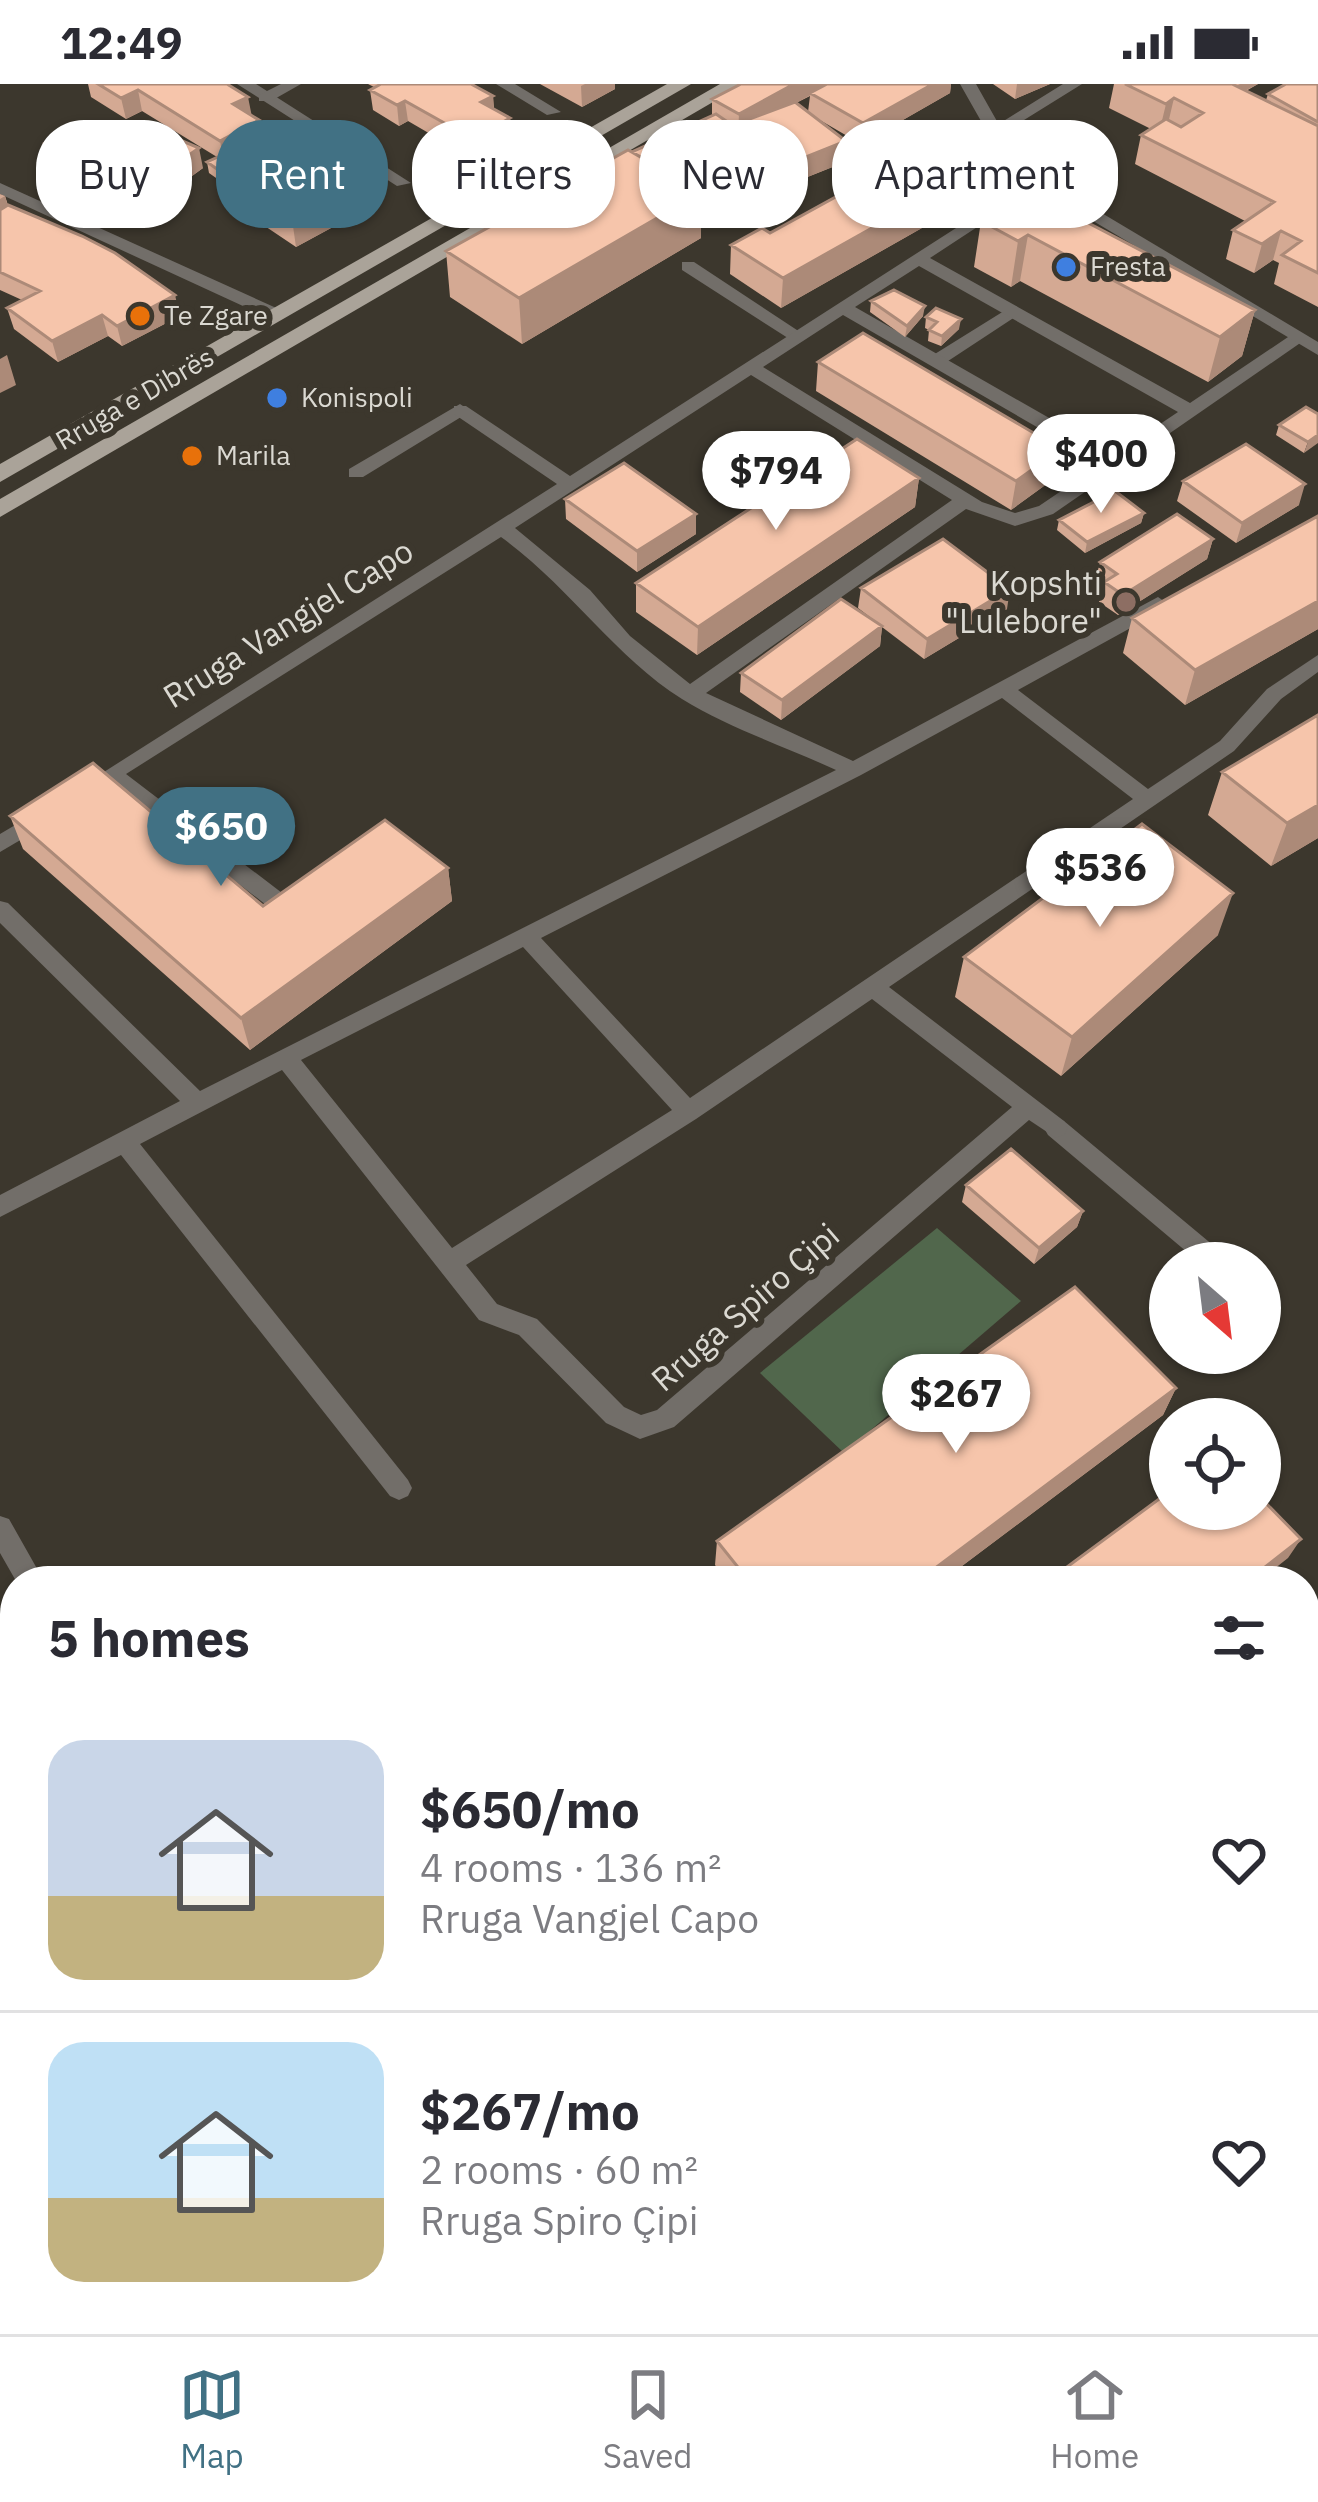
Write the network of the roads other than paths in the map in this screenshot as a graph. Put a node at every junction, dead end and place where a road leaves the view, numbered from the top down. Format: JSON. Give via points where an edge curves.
{"nodes":[{"id":1,"x":244,"y":84,"type":"edge"},
{"id":2,"x":293,"y":84,"type":"edge"},
{"id":3,"x":504,"y":84,"type":"edge"},
{"id":4,"x":681,"y":84,"type":"edge"},
{"id":5,"x":734,"y":84,"type":"edge"},
{"id":6,"x":968,"y":84,"type":"edge"},
{"id":7,"x":1075,"y":84,"type":"edge"},
{"id":8,"x":266,"y":98,"type":"junction"},
{"id":9,"x":553,"y":112,"type":"dead end"},
{"id":10,"x":988,"y":120,"type":"edge"},
{"id":11,"x":1014,"y":120,"type":"edge"},
{"id":12,"x":403,"y":183,"type":"dead end"},
{"id":13,"x":0,"y":188,"type":"edge"},
{"id":14,"x":964,"y":228,"type":"edge"},
{"id":15,"x":1114,"y":228,"type":"edge"},
{"id":16,"x":918,"y":258,"type":"junction"},
{"id":17,"x":688,"y":266,"type":"dead end"},
{"id":18,"x":842,"y":307,"type":"junction"},
{"id":19,"x":1012,"y":310,"type":"junction"},
{"id":20,"x":277,"y":315,"type":"junction"},
{"id":21,"x":797,"y":336,"type":"junction"},
{"id":22,"x":1297,"y":339,"type":"junction"},
{"id":23,"x":1318,"y":350,"type":"edge"},
{"id":24,"x":936,"y":362,"type":"junction"},
{"id":25,"x":751,"y":367,"type":"junction"},
{"id":26,"x":1192,"y":412,"type":"junction"},
{"id":27,"x":1115,"y":464,"type":"junction"},
{"id":28,"x":356,"y":473,"type":"dead end"},
{"id":29,"x":0,"y":474,"type":"edge"},
{"id":30,"x":568,"y":484,"type":"junction"},
{"id":31,"x":966,"y":500,"type":"junction"},
{"id":32,"x":0,"y":508,"type":"edge"},
{"id":33,"x":500,"y":527,"type":"junction"},
{"id":34,"x":1171,"y":598,"type":"edge"},
{"id":35,"x":1318,"y":662,"type":"edge"},
{"id":36,"x":1002,"y":688,"type":"junction"},
{"id":37,"x":690,"y":694,"type":"junction"},
{"id":38,"x":854,"y":770,"type":"junction"},
{"id":39,"x":111,"y":774,"type":"junction"},
{"id":40,"x":74,"y":797,"type":"edge"},
{"id":41,"x":1148,"y":800,"type":"junction"},
{"id":42,"x":55,"y":809,"type":"edge"},
{"id":43,"x":0,"y":844,"type":"edge"},
{"id":44,"x":278,"y":902,"type":"edge"},
{"id":45,"x":0,"y":909,"type":"edge"},
{"id":46,"x":526,"y":936,"type":"junction"},
{"id":47,"x":871,"y":986,"type":"junction"},
{"id":48,"x":285,"y":1057,"type":"junction"},
{"id":49,"x":196,"y":1103,"type":"junction"},
{"id":50,"x":1028,"y":1107,"type":"junction"},
{"id":51,"x":688,"y":1112,"type":"junction"},
{"id":52,"x":124,"y":1141,"type":"junction"},
{"id":53,"x":0,"y":1207,"type":"edge"},
{"id":54,"x":1192,"y":1242,"type":"edge"},
{"id":55,"x":449,"y":1263,"type":"junction"},
{"id":56,"x":399,"y":1488,"type":"dead end"},
{"id":57,"x":0,"y":1528,"type":"edge"},
{"id":58,"x":23,"y":1566,"type":"edge"}],
"edges":[{"from":1,"to":8,"type":"street"},
{"from":2,"to":8,"type":"street"},
{"from":3,"to":9,"type":"street"},
{"from":4,"to":20,"type":"main road","name":"Rruga e Dibrës"},
{"from":5,"to":32,"type":"main road","name":"Rruga e Dibrës"},
{"from":6,"to":10,"type":"street"},
{"from":7,"to":11,"type":"street"},
{"from":8,"to":12,"type":"street"},
{"from":13,"to":20,"type":"street"},
{"from":14,"to":16,"type":"street","name":"Rruga Vangjel Capo"},
{"from":15,"to":22,"type":"street"},
{"from":16,"to":18,"type":"street","name":"Rruga Vangjel Capo"},
{"from":16,"to":19,"type":"street"},
{"from":17,"to":21,"type":"street"},
{"from":18,"to":21,"type":"street","name":"Rruga Vangjel Capo"},
{"from":18,"to":24,"type":"street"},
{"from":19,"to":24,"type":"street"},
{"from":19,"to":26,"type":"street"},
{"from":20,"to":29,"type":"main road","name":"Rruga e Dibrës"},
{"from":21,"to":25,"type":"street","name":"Rruga Vangjel Capo"},
{"from":22,"to":23,"type":"street"},
{"from":22,"to":26,"type":"street"},
{"from":24,"to":27,"type":"street"},
{"from":25,"to":30,"type":"street","name":"Rruga Vangjel Capo"},
{"from":25,"to":31,"type":"street"},
{"from":26,"to":27,"type":"street"},
{"from":27,"to":31,"type":"street","via":[[1046,510],[1015,520]]},
{"from":28,"to":30,"type":"street","via":[[460,410]]},
{"from":30,"to":33,"type":"street","name":"Rruga Vangjel Capo"},
{"from":31,"to":37,"type":"street"},
{"from":33,"to":37,"type":"street"},
{"from":33,"to":39,"type":"street","name":"Rruga Vangjel Capo"},
{"from":34,"to":36,"type":"street"},
{"from":35,"to":41,"type":"street","via":[[1274,694],[1227,746]]},
{"from":36,"to":38,"type":"street"},
{"from":36,"to":41,"type":"street"},
{"from":37,"to":38,"type":"street"},
{"from":38,"to":46,"type":"street"},
{"from":39,"to":40,"type":"street","name":"Rruga Vangjel Capo"},
{"from":39,"to":44,"type":"street"},
{"from":41,"to":47,"type":"street"},
{"from":42,"to":43,"type":"street"},
{"from":45,"to":49,"type":"street"},
{"from":46,"to":48,"type":"street"},
{"from":46,"to":51,"type":"street"},
{"from":47,"to":50,"type":"street"},
{"from":47,"to":51,"type":"street"},
{"from":48,"to":49,"type":"street"},
{"from":48,"to":55,"type":"street","name":"Rruga Spiro Çipi"},
{"from":49,"to":52,"type":"street"},
{"from":50,"to":54,"type":"street"},
{"from":50,"to":55,"type":"street","name":"Rruga Spiro Çipi","via":[[665,1419],[640,1427],[615,1415],[528,1327],[488,1312]]},
{"from":51,"to":55,"type":"street"},
{"from":52,"to":53,"type":"street"},
{"from":52,"to":56,"type":"street"},
{"from":57,"to":58,"type":"street"}]}
